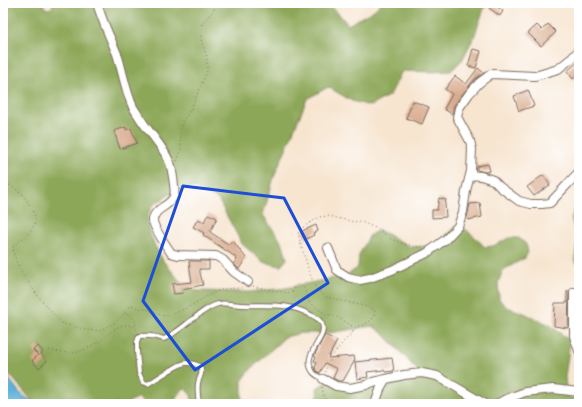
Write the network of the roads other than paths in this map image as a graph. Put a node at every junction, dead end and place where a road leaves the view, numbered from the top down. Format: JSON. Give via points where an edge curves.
{"nodes":[{"id":1,"x":97,"y":3,"type":"edge"},
{"id":2,"x":579,"y":50,"type":"edge"},
{"id":3,"x":579,"y":172,"type":"edge"},
{"id":4,"x":470,"y":175,"type":"junction"},
{"id":5,"x":328,"y":248,"type":"dead end"},
{"id":6,"x":247,"y":286,"type":"road end"},
{"id":7,"x":574,"y":292,"type":"dead end"},
{"id":8,"x":579,"y":351,"type":"edge"},
{"id":9,"x":323,"y":379,"type":"joint"},
{"id":10,"x":385,"y":380,"type":"junction"},
{"id":11,"x":579,"y":392,"type":"edge"},
{"id":12,"x":199,"y":404,"type":"edge"},
{"id":13,"x":375,"y":404,"type":"edge"},
{"id":14,"x":485,"y":404,"type":"edge"},
{"id":15,"x":497,"y":404,"type":"edge"}],
"edges":[{"from":1,"to":6,"type":"street","via":[[134,108],[171,165],[175,195],[169,204],[157,211],[153,222],[155,228],[170,253],[216,256]]},
{"from":2,"to":4,"type":"street","via":[[558,69],[535,76],[491,74],[479,82],[459,108],[457,117],[472,149]]},
{"from":3,"to":4,"type":"street","via":[[550,203],[542,204],[519,201],[493,180]]},
{"from":4,"to":5,"type":"street","via":[[458,226],[427,253],[392,270],[360,280],[348,277],[338,270]]},
{"from":7,"to":8,"type":"street","via":[[574,336]]},
{"from":9,"to":10,"type":"street","via":[[336,386],[350,388]]},
{"from":9,"to":12,"type":"lane","via":[[313,373],[310,366],[313,349],[322,335],[323,325],[319,319],[289,306],[220,303],[164,339],[157,336],[139,336],[137,342],[139,373],[143,382],[148,384],[179,365],[193,363],[200,366],[202,372],[197,392]]},
{"from":10,"to":13,"type":"street"},
{"from":10,"to":14,"type":"street","via":[[422,373],[437,376]]},
{"from":11,"to":15,"type":"street","via":[[553,389],[525,392]]}]}
